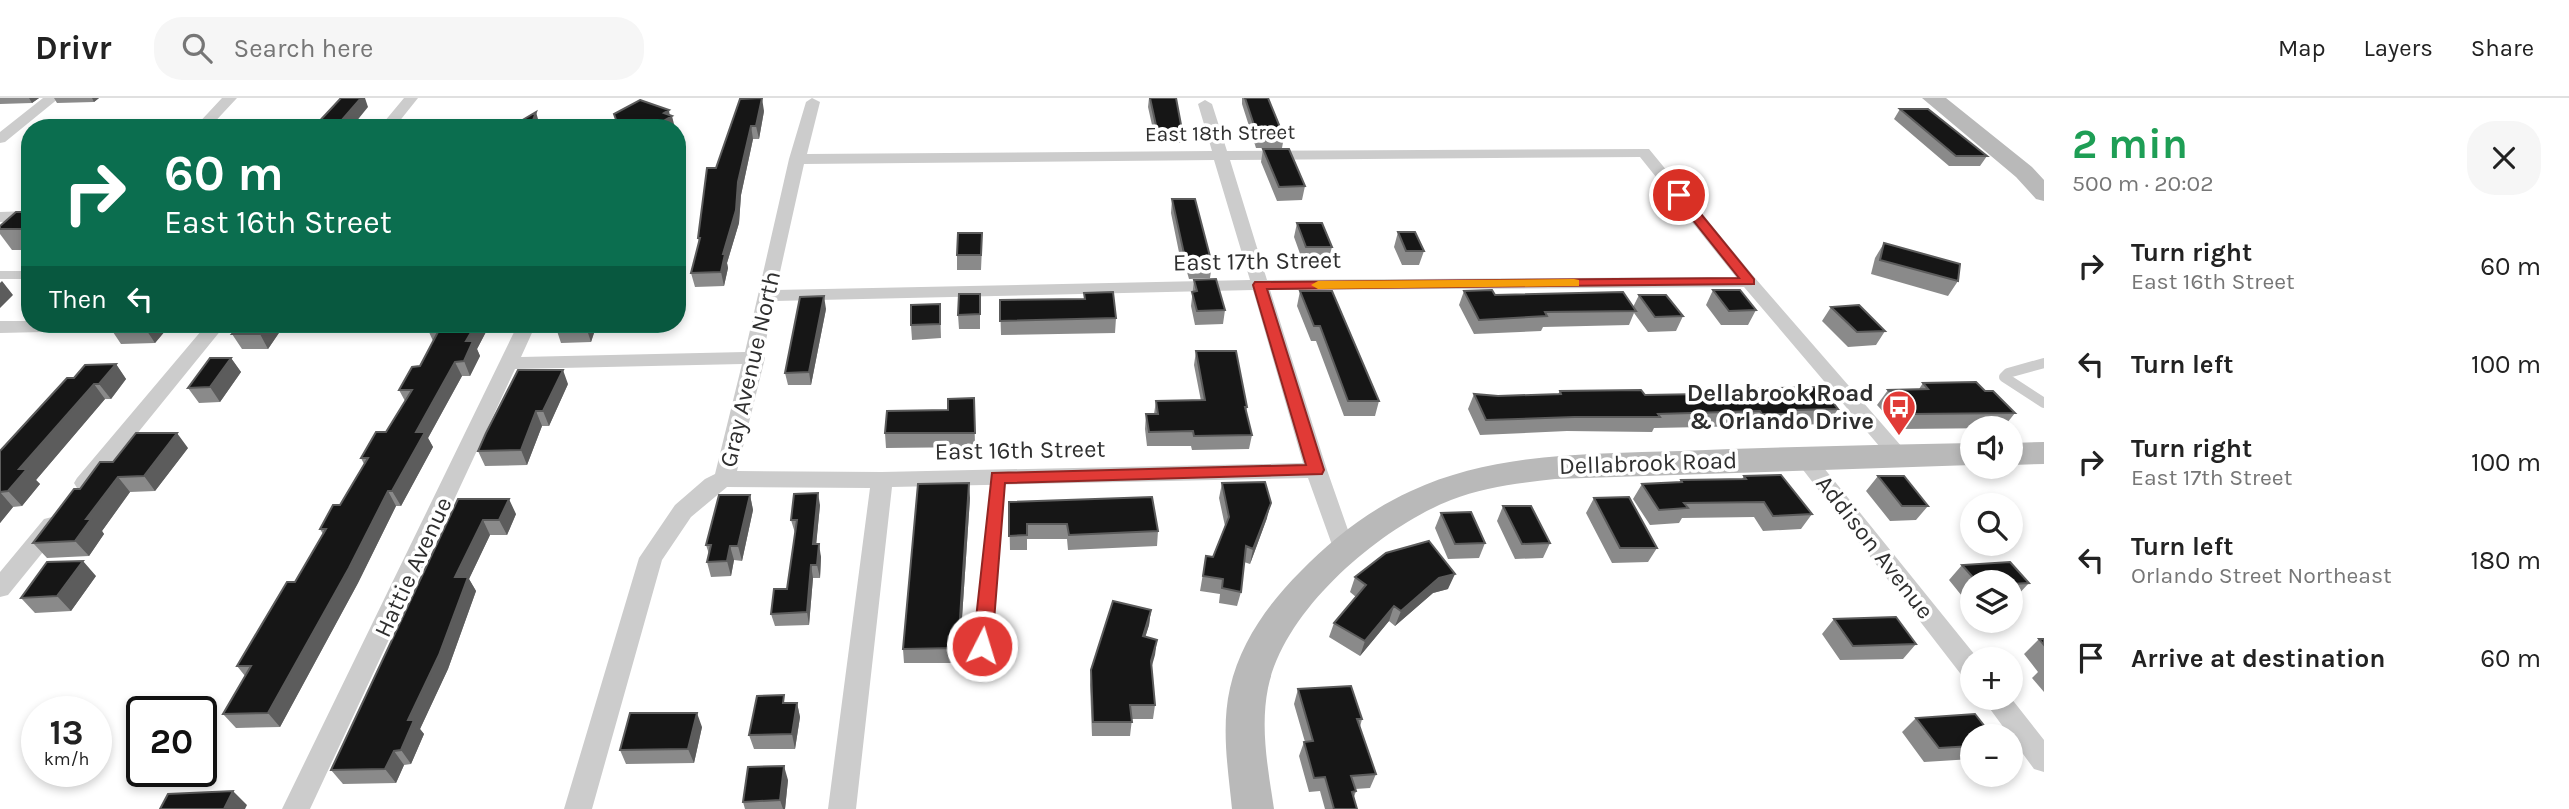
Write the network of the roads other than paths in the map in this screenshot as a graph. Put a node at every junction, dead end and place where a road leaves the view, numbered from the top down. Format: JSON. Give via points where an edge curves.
{"nodes":[{"id":1,"x":52,"y":98,"type":"edge"},
{"id":2,"x":230,"y":98,"type":"edge"},
{"id":3,"x":411,"y":98,"type":"edge"},
{"id":4,"x":1933,"y":98,"type":"edge"},
{"id":5,"x":813,"y":102,"type":"dead end"},
{"id":6,"x":1205,"y":104,"type":"dead end"},
{"id":7,"x":25,"y":119,"type":"edge"},
{"id":8,"x":210,"y":119,"type":"edge"},
{"id":9,"x":394,"y":119,"type":"edge"},
{"id":10,"x":21,"y":122,"type":"edge"},
{"id":11,"x":0,"y":139,"type":"edge"},
{"id":12,"x":1221,"y":154,"type":"junction"},
{"id":13,"x":797,"y":159,"type":"junction"},
{"id":14,"x":2044,"y":194,"type":"edge"},
{"id":15,"x":21,"y":216,"type":"edge"},
{"id":16,"x":0,"y":217,"type":"edge"},
{"id":17,"x":0,"y":275,"type":"edge"},
{"id":18,"x":21,"y":275,"type":"edge"},
{"id":19,"x":1749,"y":282,"type":"junction"},
{"id":20,"x":1259,"y":285,"type":"junction"},
{"id":21,"x":766,"y":296,"type":"junction"},
{"id":22,"x":0,"y":327,"type":"edge"},
{"id":23,"x":21,"y":327,"type":"edge"},
{"id":24,"x":210,"y":333,"type":"edge"},
{"id":25,"x":523,"y":333,"type":"edge"},
{"id":26,"x":755,"y":358,"type":"junction"},
{"id":27,"x":509,"y":363,"type":"junction"},
{"id":28,"x":2044,"y":363,"type":"edge"},
{"id":29,"x":2044,"y":403,"type":"edge"},
{"id":30,"x":2023,"y":453,"type":"edge"},
{"id":31,"x":1960,"y":454,"type":"edge"},
{"id":32,"x":1898,"y":455,"type":"junction"},
{"id":33,"x":1804,"y":457,"type":"junction"},
{"id":34,"x":2044,"y":463,"type":"edge"},
{"id":35,"x":1316,"y":470,"type":"junction"},
{"id":36,"x":998,"y":477,"type":"junction"},
{"id":37,"x":725,"y":479,"type":"junction"},
{"id":38,"x":882,"y":480,"type":"junction"},
{"id":39,"x":1344,"y":550,"type":"junction"},
{"id":40,"x":0,"y":588,"type":"edge"},
{"id":41,"x":982,"y":646,"type":"dead end"},
{"id":42,"x":1960,"y":655,"type":"edge"},
{"id":43,"x":2004,"y":710,"type":"edge"},
{"id":44,"x":2044,"y":760,"type":"edge"},
{"id":45,"x":296,"y":809,"type":"edge"},
{"id":46,"x":578,"y":809,"type":"edge"},
{"id":47,"x":842,"y":809,"type":"edge"},
{"id":48,"x":1253,"y":809,"type":"edge"}],
"edges":[{"from":1,"to":7,"type":"street"},
{"from":2,"to":8,"type":"street"},
{"from":3,"to":9,"type":"street"},
{"from":4,"to":14,"type":"street"},
{"from":5,"to":13,"type":"street","name":"Gray Avenue North"},
{"from":6,"to":12,"type":"street"},
{"from":10,"to":11,"type":"street"},
{"from":12,"to":13,"type":"street","name":"East 18th Street"},
{"from":12,"to":19,"type":"street","name":"East 18th Street","via":[[1644,152]]},
{"from":12,"to":20,"type":"street"},
{"from":13,"to":21,"type":"street","name":"Gray Avenue North"},
{"from":15,"to":16,"type":"street"},
{"from":17,"to":18,"type":"lane"},
{"from":19,"to":20,"type":"street","name":"East 17th Street"},
{"from":19,"to":32,"type":"street"},
{"from":20,"to":21,"type":"street","name":"East 17th Street"},
{"from":20,"to":35,"type":"street"},
{"from":21,"to":26,"type":"street","name":"Gray Avenue North"},
{"from":22,"to":23,"type":"street"},
{"from":24,"to":40,"type":"street"},
{"from":25,"to":27,"type":"street","name":"Hattie Avenue"},
{"from":26,"to":27,"type":"street"},
{"from":26,"to":37,"type":"street","name":"Gray Avenue North"},
{"from":27,"to":45,"type":"street","name":"Hattie Avenue"},
{"from":28,"to":29,"type":"lane","via":[[2004,377]]},
{"from":30,"to":34,"type":"street"},
{"from":31,"to":32,"type":"street","name":"Dellabrook Road"},
{"from":32,"to":33,"type":"street","name":"Dellabrook Road"},
{"from":33,"to":39,"type":"street","name":"Dellabrook Road","via":[[1553,467],[1494,475],[1440,492],[1378,522]]},
{"from":33,"to":42,"type":"street","name":"Addison Avenue"},
{"from":35,"to":36,"type":"street","name":"East 16th Street"},
{"from":35,"to":39,"type":"street"},
{"from":36,"to":38,"type":"street","name":"East 16th Street"},
{"from":36,"to":41,"type":"lane"},
{"from":37,"to":38,"type":"street","name":"East 16th Street"},
{"from":37,"to":46,"type":"street","name":"Gray Avenue North","via":[[684,510],[651,558]]},
{"from":38,"to":47,"type":"street"},
{"from":39,"to":48,"type":"street","name":"Dellabrook Road","via":[[1289,605],[1258,660],[1245,718]]},
{"from":43,"to":44,"type":"street"}]}
